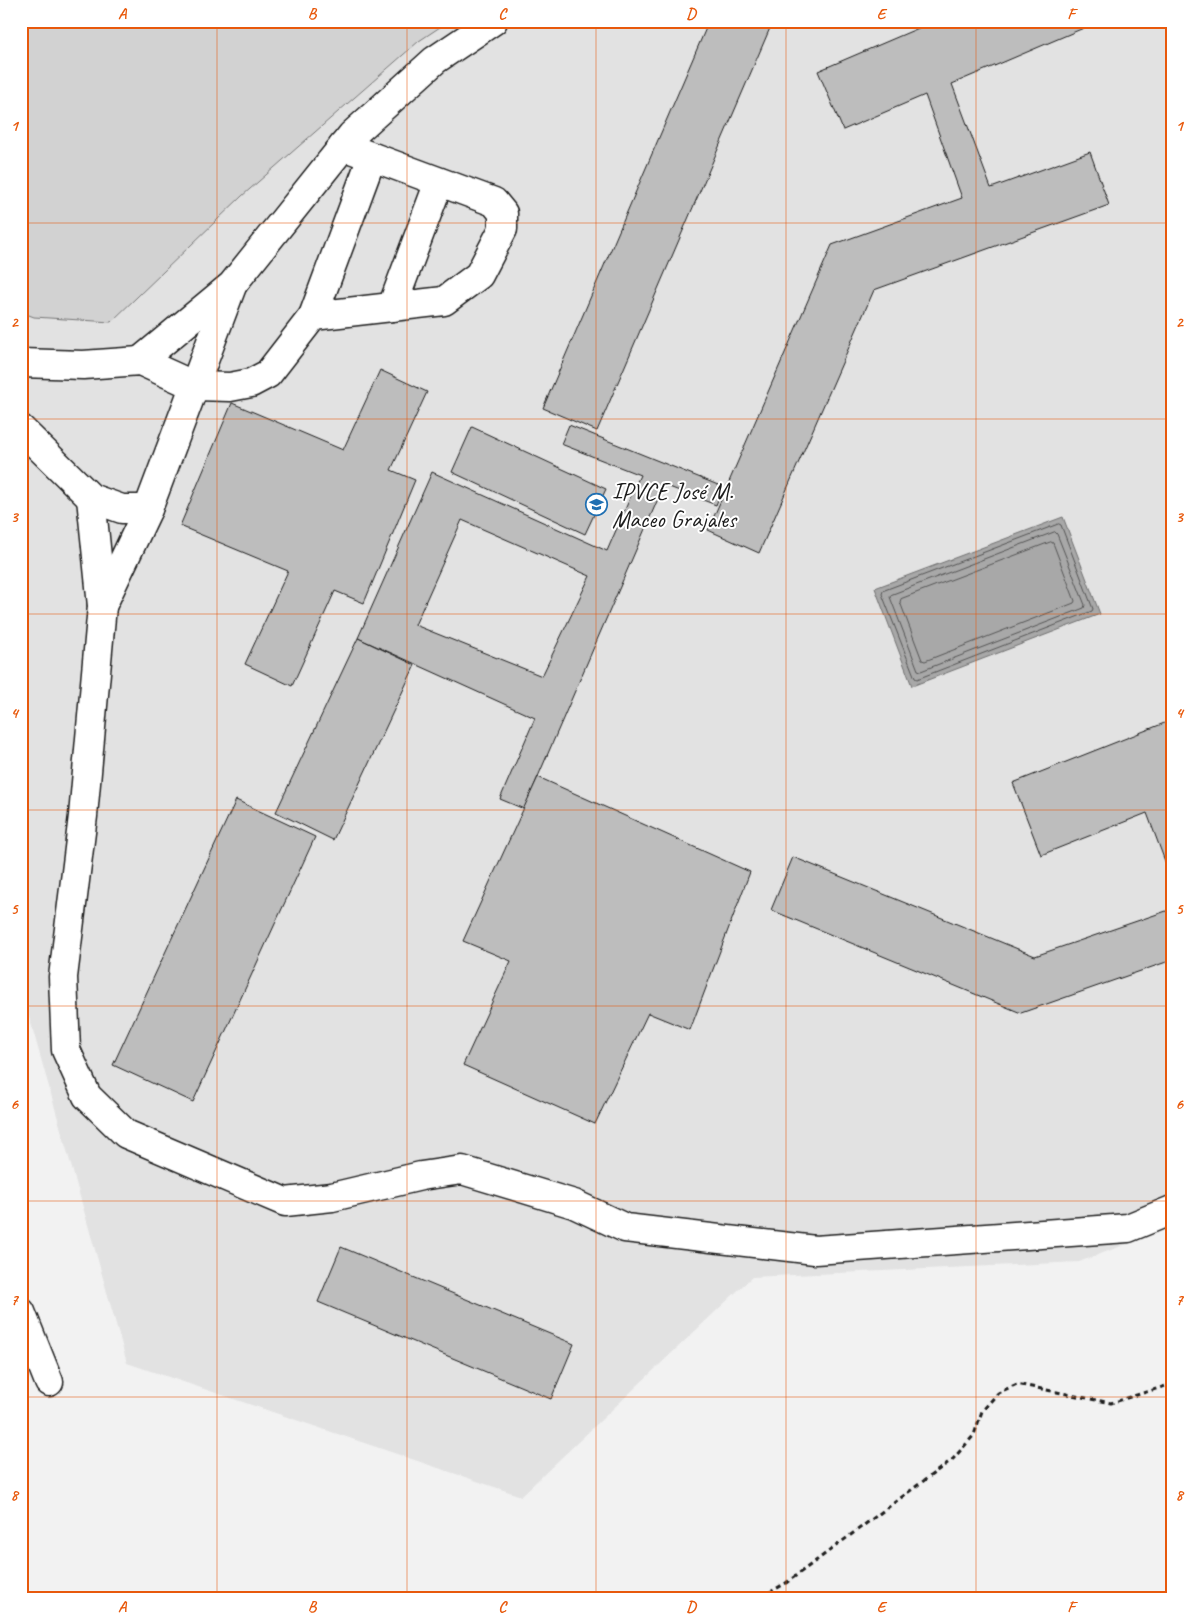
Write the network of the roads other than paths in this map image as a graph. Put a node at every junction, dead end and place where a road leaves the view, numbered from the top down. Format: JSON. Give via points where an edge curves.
{"nodes":[{"id":1,"x":493,"y":21,"type":"edge"},
{"id":2,"x":343,"y":146,"type":"junction"},
{"id":3,"x":372,"y":157,"type":"junction"},
{"id":4,"x":439,"y":182,"type":"junction"},
{"id":5,"x":232,"y":285,"type":"junction"},
{"id":6,"x":392,"y":307,"type":"junction"},
{"id":7,"x":313,"y":316,"type":"junction"},
{"id":8,"x":140,"y":361,"type":"junction"},
{"id":9,"x":21,"y":363,"type":"edge"},
{"id":10,"x":195,"y":386,"type":"junction"},
{"id":11,"x":21,"y":429,"type":"edge"},
{"id":12,"x":90,"y":498,"type":"junction"},
{"id":13,"x":148,"y":509,"type":"junction"},
{"id":14,"x":102,"y":606,"type":"junction"},
{"id":15,"x":1172,"y":1210,"type":"edge"},
{"id":16,"x":21,"y":1312,"type":"edge"},
{"id":17,"x":49,"y":1382,"type":"dead end"}],
"edges":[{"from":1,"to":2,"type":"street","via":[[435,60]]},
{"from":2,"to":3,"type":"street"},
{"from":2,"to":5,"type":"street"},
{"from":3,"to":4,"type":"street"},
{"from":3,"to":7,"type":"street"},
{"from":4,"to":6,"type":"street"},
{"from":4,"to":6,"type":"street","via":[[494,202],[503,213],[503,229],[479,275],[444,301]]},
{"from":5,"to":8,"type":"street"},
{"from":5,"to":10,"type":"street"},
{"from":6,"to":7,"type":"street"},
{"from":7,"to":10,"type":"street","via":[[268,374],[251,383],[230,388]]},
{"from":8,"to":9,"type":"street","via":[[83,365]]},
{"from":8,"to":10,"type":"street"},
{"from":10,"to":13,"type":"street"},
{"from":11,"to":12,"type":"street"},
{"from":12,"to":13,"type":"street","via":[[122,509]]},
{"from":12,"to":14,"type":"street"},
{"from":13,"to":14,"type":"street"},
{"from":14,"to":15,"type":"street","via":[[83,816],[63,977],[66,1050],[87,1096],[126,1134],[285,1202],[332,1197],[462,1170],[574,1204],[625,1228],[815,1250],[1128,1228]]},
{"from":16,"to":17,"type":"street"}]}
